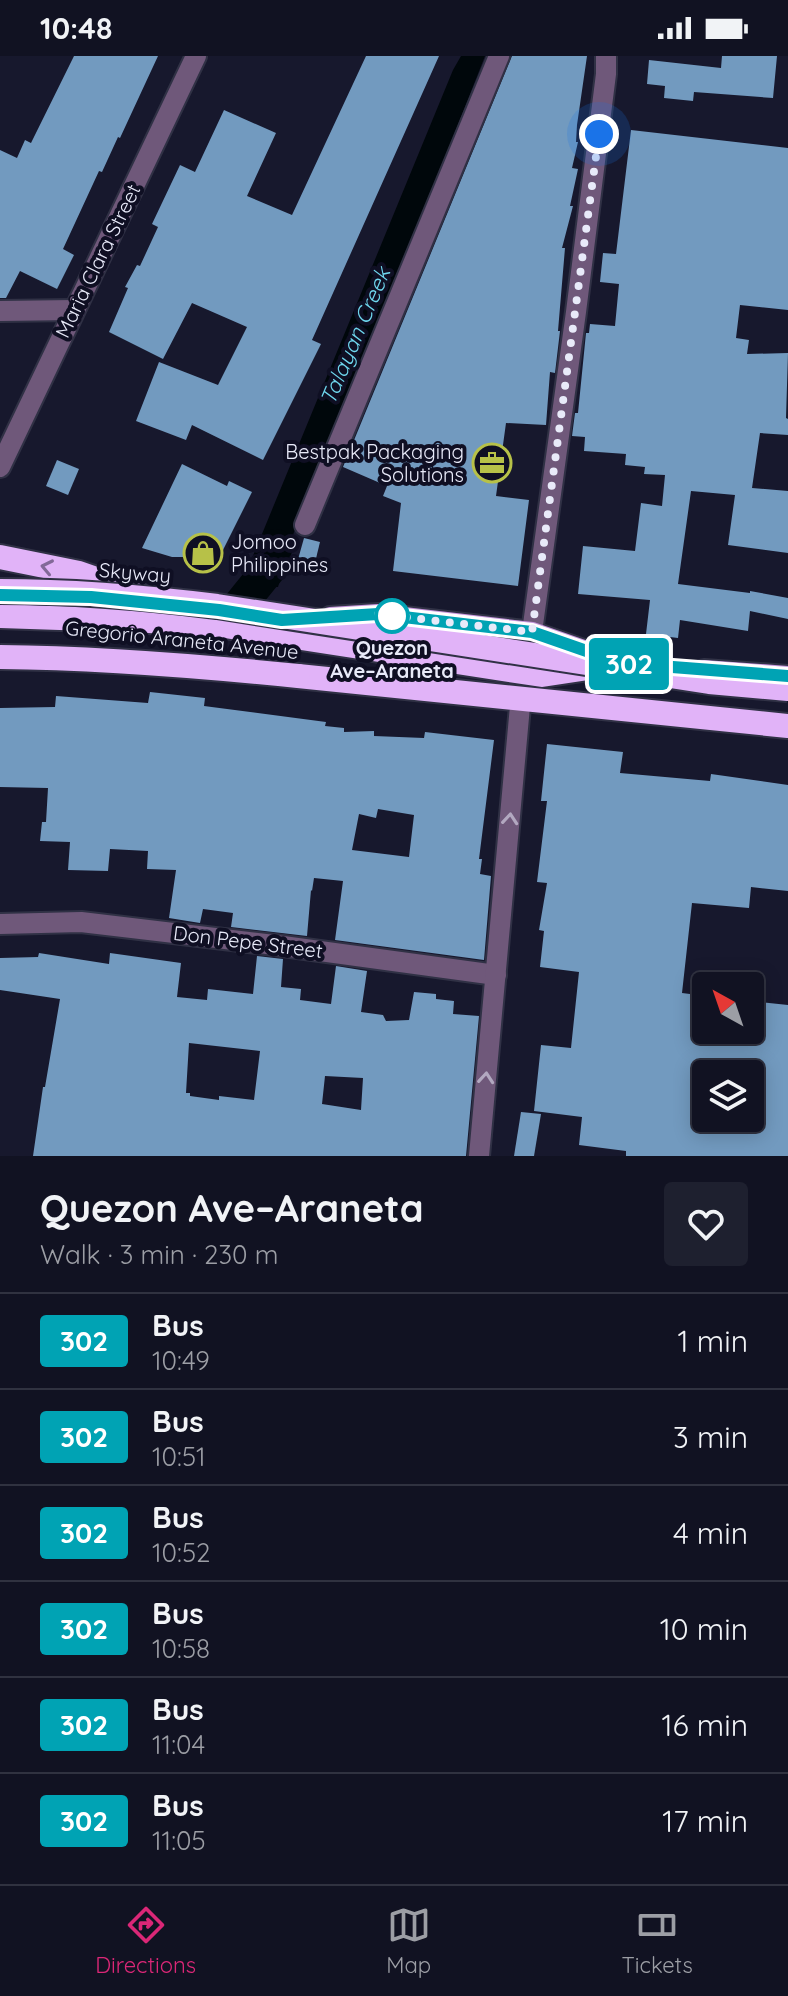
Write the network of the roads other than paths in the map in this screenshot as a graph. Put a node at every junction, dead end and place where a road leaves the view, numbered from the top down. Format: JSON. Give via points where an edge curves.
{"nodes":[{"id":1,"x":196,"y":56,"type":"edge"},
{"id":2,"x":499,"y":56,"type":"edge"},
{"id":3,"x":606,"y":56,"type":"edge"},
{"id":4,"x":74,"y":310,"type":"junction"},
{"id":5,"x":0,"y":311,"type":"edge"},
{"id":6,"x":0,"y":467,"type":"edge"},
{"id":7,"x":305,"y":525,"type":"dead end"},
{"id":8,"x":0,"y":557,"type":"edge"},
{"id":9,"x":0,"y":593,"type":"edge"},
{"id":10,"x":146,"y":597,"type":"junction"},
{"id":11,"x":0,"y":616,"type":"edge"},
{"id":12,"x":225,"y":618,"type":"junction"},
{"id":13,"x":278,"y":619,"type":"junction"},
{"id":14,"x":532,"y":632,"type":"junction"},
{"id":15,"x":0,"y":648,"type":"edge"},
{"id":16,"x":0,"y":657,"type":"edge"},
{"id":17,"x":621,"y":663,"type":"junction"},
{"id":18,"x":788,"y":676,"type":"edge"},
{"id":19,"x":788,"y":689,"type":"edge"},
{"id":20,"x":520,"y":706,"type":"junction"},
{"id":21,"x":788,"y":726,"type":"edge"},
{"id":22,"x":788,"y":734,"type":"edge"},
{"id":23,"x":0,"y":924,"type":"edge"},
{"id":24,"x":496,"y":975,"type":"junction"},
{"id":25,"x":479,"y":1156,"type":"edge"}],
"edges":[{"from":1,"to":4,"type":"street","name":"Maria Clara Street"},
{"from":2,"to":7,"type":"street"},
{"from":3,"to":14,"type":"street"},
{"from":4,"to":5,"type":"street"},
{"from":4,"to":6,"type":"street","name":"Maria Clara Street"},
{"from":10,"to":8,"type":"highway","one_way":true,"via":[[79,573]]},
{"from":9,"to":10,"type":"highway","name":"Skyway","bridge":true},
{"from":9,"to":12,"type":"main road","name":"Gregorio Araneta Avenue","via":[[91,597]]},
{"from":10,"to":19,"type":"highway","name":"Skyway","bridge":true,"via":[[709,682]]},
{"from":11,"to":12,"type":"highway"},
{"from":12,"to":13,"type":"main road","name":"Gregorio Araneta Avenue","bridge":true},
{"from":12,"to":17,"type":"highway","via":[[542,675]]},
{"from":13,"to":14,"type":"main road","name":"Gregorio Araneta Avenue","via":[[378,614]]},
{"from":13,"to":17,"type":"main road","name":"Gregorio Araneta Avenue","via":[[525,660]]},
{"from":14,"to":17,"type":"main road","name":"Gregorio Araneta Avenue"},
{"from":15,"to":20,"type":"main road","name":"Gregorio Araneta Avenue","via":[[114,654]]},
{"from":16,"to":21,"type":"highway","bridge":true,"via":[[200,666]]},
{"from":17,"to":18,"type":"main road","name":"Gregorio Araneta Avenue"},
{"from":20,"to":22,"type":"main road","name":"Gregorio Araneta Avenue"},
{"from":24,"to":20,"type":"street","one_way":true},
{"from":23,"to":24,"type":"street","name":"Don Pepe Street","via":[[81,922]]},
{"from":25,"to":24,"type":"street","one_way":true}]}
